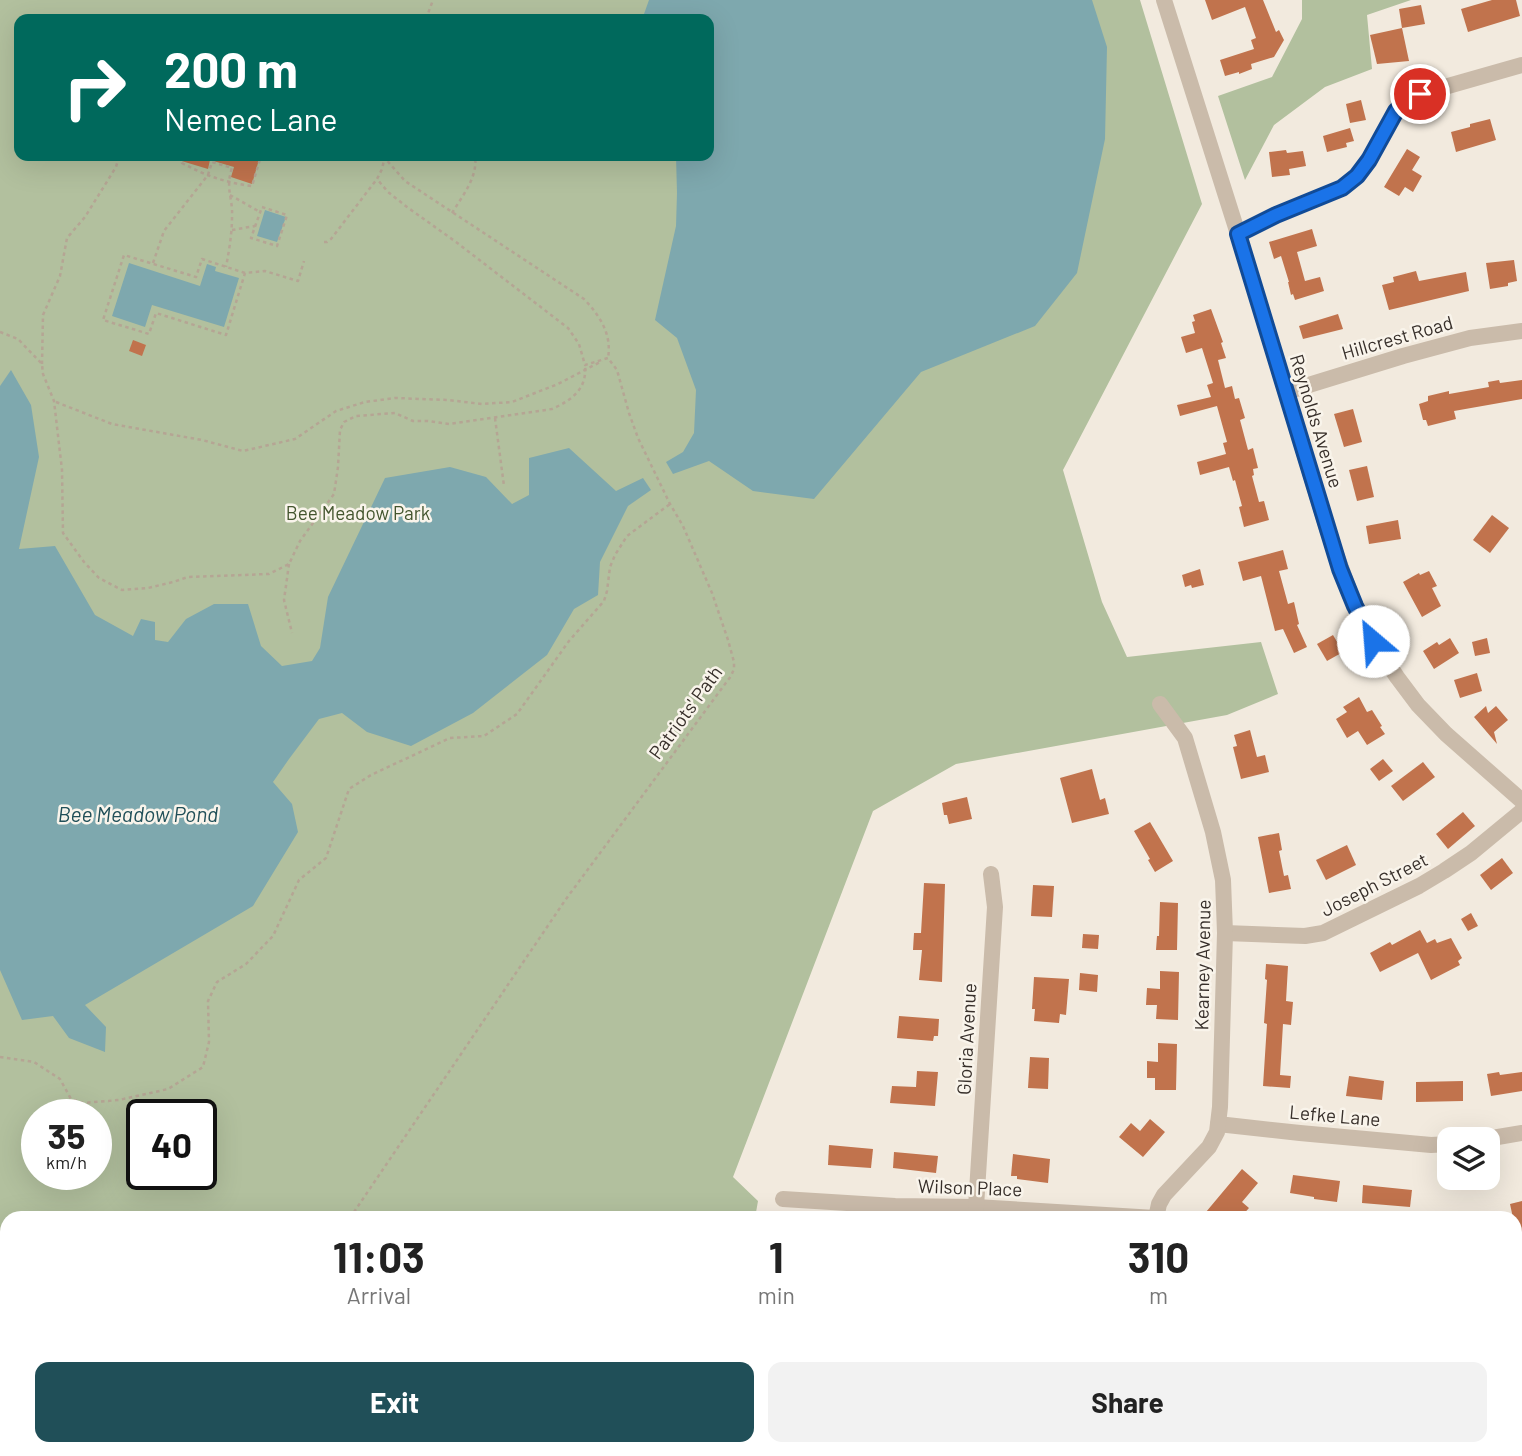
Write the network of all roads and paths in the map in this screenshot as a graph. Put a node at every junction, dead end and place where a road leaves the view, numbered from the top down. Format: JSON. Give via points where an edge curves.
{"nodes":[{"id":1,"x":1164,"y":0,"type":"edge"},
{"id":2,"x":1522,"y":65,"type":"edge"},
{"id":3,"x":118,"y":161,"type":"edge"},
{"id":4,"x":183,"y":161,"type":"edge"},
{"id":5,"x":259,"y":161,"type":"edge"},
{"id":6,"x":383,"y":161,"type":"edge"},
{"id":7,"x":388,"y":161,"type":"edge"},
{"id":8,"x":475,"y":161,"type":"edge"},
{"id":9,"x":208,"y":176,"type":"junction"},
{"id":10,"x":377,"y":179,"type":"junction"},
{"id":11,"x":228,"y":182,"type":"junction"},
{"id":12,"x":230,"y":195,"type":"junction"},
{"id":13,"x":260,"y":212,"type":"junction"},
{"id":14,"x":452,"y":213,"type":"junction"},
{"id":15,"x":255,"y":226,"type":"junction"},
{"id":16,"x":232,"y":230,"type":"junction"},
{"id":17,"x":1238,"y":234,"type":"junction"},
{"id":18,"x":324,"y":242,"type":"dead end"},
{"id":19,"x":304,"y":261,"type":"dead end"},
{"id":20,"x":153,"y":264,"type":"junction"},
{"id":21,"x":226,"y":267,"type":"junction"},
{"id":22,"x":245,"y":273,"type":"junction"},
{"id":23,"x":289,"y":273,"type":"dead end"},
{"id":24,"x":288,"y":278,"type":"junction"},
{"id":25,"x":286,"y":283,"type":"dead end"},
{"id":26,"x":1522,"y":331,"type":"edge"},
{"id":27,"x":0,"y":332,"type":"edge"},
{"id":28,"x":608,"y":359,"type":"junction"},
{"id":29,"x":42,"y":364,"type":"junction"},
{"id":30,"x":585,"y":365,"type":"junction"},
{"id":31,"x":586,"y":370,"type":"junction"},
{"id":32,"x":1286,"y":392,"type":"junction"},
{"id":33,"x":54,"y":401,"type":"junction"},
{"id":34,"x":495,"y":418,"type":"junction"},
{"id":35,"x":504,"y":486,"type":"dead end"},
{"id":36,"x":670,"y":504,"type":"junction"},
{"id":37,"x":289,"y":564,"type":"junction"},
{"id":38,"x":292,"y":633,"type":"dead end"},
{"id":39,"x":1160,"y":704,"type":"dead end"},
{"id":40,"x":1522,"y":801,"type":"edge"},
{"id":41,"x":1522,"y":811,"type":"edge"},
{"id":42,"x":991,"y":874,"type":"dead end"},
{"id":43,"x":1225,"y":933,"type":"junction"},
{"id":44,"x":0,"y":1057,"type":"edge"},
{"id":45,"x":1218,"y":1124,"type":"junction"},
{"id":46,"x":1522,"y":1133,"type":"edge"},
{"id":47,"x":1500,"y":1137,"type":"edge"},
{"id":48,"x":1437,"y":1144,"type":"edge"},
{"id":49,"x":783,"y":1199,"type":"dead end"},
{"id":50,"x":976,"y":1207,"type":"junction"},
{"id":51,"x":355,"y":1211,"type":"edge"},
{"id":52,"x":860,"y":1211,"type":"edge"},
{"id":53,"x":1041,"y":1211,"type":"edge"},
{"id":54,"x":1157,"y":1211,"type":"edge"}],
"edges":[{"from":1,"to":17,"type":"street","name":"Reynolds Avenue"},
{"from":2,"to":17,"type":"street","via":[[1420,94],[1396,111],[1369,160],[1350,182]]},
{"from":3,"to":29,"type":"path","via":[[85,217],[67,238],[60,276],[43,315]]},
{"from":4,"to":9,"type":"path"},
{"from":5,"to":11,"type":"path","via":[[251,186]]},
{"from":6,"to":10,"type":"path"},
{"from":7,"to":14,"type":"path","name":"Patriots' Path","via":[[405,181]]},
{"from":8,"to":14,"type":"path","via":[[475,171]]},
{"from":9,"to":11,"type":"path"},
{"from":9,"to":11,"type":"path","via":[[212,162],[232,168]]},
{"from":9,"to":20,"type":"path","via":[[164,231]]},
{"from":10,"to":18,"type":"path"},
{"from":10,"to":30,"type":"path","via":[[407,208],[568,328]]},
{"from":11,"to":12,"type":"path"},
{"from":12,"to":13,"type":"path"},
{"from":12,"to":16,"type":"path"},
{"from":13,"to":15,"type":"path"},
{"from":13,"to":15,"type":"path","via":[[261,207],[287,215],[277,246],[251,238]]},
{"from":14,"to":28,"type":"path","name":"Patriots' Path","via":[[584,299],[607,334]]},
{"from":15,"to":16,"type":"path"},
{"from":16,"to":21,"type":"path"},
{"from":17,"to":32,"type":"street","name":"Reynolds Avenue"},
{"from":19,"to":24,"type":"path","via":[[298,281]]},
{"from":20,"to":21,"type":"path","via":[[196,277],[202,258]]},
{"from":20,"to":22,"type":"path","via":[[124,255],[103,320],[149,334],[156,313],[226,335]]},
{"from":21,"to":22,"type":"path"},
{"from":22,"to":24,"type":"path","via":[[265,271]]},
{"from":23,"to":24,"type":"path"},
{"from":24,"to":25,"type":"path"},
{"from":26,"to":32,"type":"street","name":"Hillcrest Road","via":[[1470,338]]},
{"from":27,"to":29,"type":"path","via":[[18,338]]},
{"from":28,"to":30,"type":"path"},
{"from":28,"to":31,"type":"path"},
{"from":28,"to":36,"type":"path","name":"Patriots' Path","via":[[617,370],[638,439]]},
{"from":29,"to":33,"type":"path"},
{"from":30,"to":31,"type":"path"},
{"from":31,"to":33,"type":"path","via":[[512,402],[395,398],[365,402],[336,411],[295,439],[243,451],[112,424]]},
{"from":31,"to":34,"type":"path","via":[[582,388],[565,403],[540,412]]},
{"from":32,"to":40,"type":"street","name":"Reynolds Avenue","via":[[1340,569],[1373,641],[1418,705]]},
{"from":33,"to":37,"type":"path","via":[[63,533],[99,578],[122,590],[188,577],[269,574]]},
{"from":34,"to":35,"type":"path"},
{"from":34,"to":37,"type":"path","via":[[449,424],[413,421],[395,413],[356,416],[344,422],[338,438],[334,494]]},
{"from":36,"to":44,"type":"path","via":[[626,536],[610,567],[604,601],[517,714],[484,736],[450,738],[349,789],[326,858],[299,880],[273,936],[246,964],[217,982],[208,1001],[204,1067],[168,1089],[83,1102],[71,1099],[60,1079],[34,1062]]},
{"from":36,"to":51,"type":"path","name":"Patriots' Path","via":[[720,617],[734,662],[731,676],[566,899]]},
{"from":37,"to":38,"type":"path","via":[[284,600]]},
{"from":39,"to":43,"type":"street","name":"Kearney Avenue","via":[[1185,738],[1213,832],[1223,880]]},
{"from":41,"to":43,"type":"street","name":"Joseph Street","via":[[1444,872],[1323,933]]},
{"from":42,"to":50,"type":"street","name":"Gloria Avenue","via":[[995,907]]},
{"from":43,"to":45,"type":"street","name":"Kearney Avenue"},
{"from":45,"to":48,"type":"street","name":"Lefke Lane"},
{"from":45,"to":54,"type":"street","name":"Kearney Avenue","via":[[1209,1147],[1164,1195]]},
{"from":46,"to":47,"type":"street"},
{"from":49,"to":52,"type":"street","name":"Wilson Place"},
{"from":50,"to":52,"type":"street","name":"Wilson Place","via":[[895,1206]]},
{"from":50,"to":53,"type":"street","name":"Wilson Place"}]}
